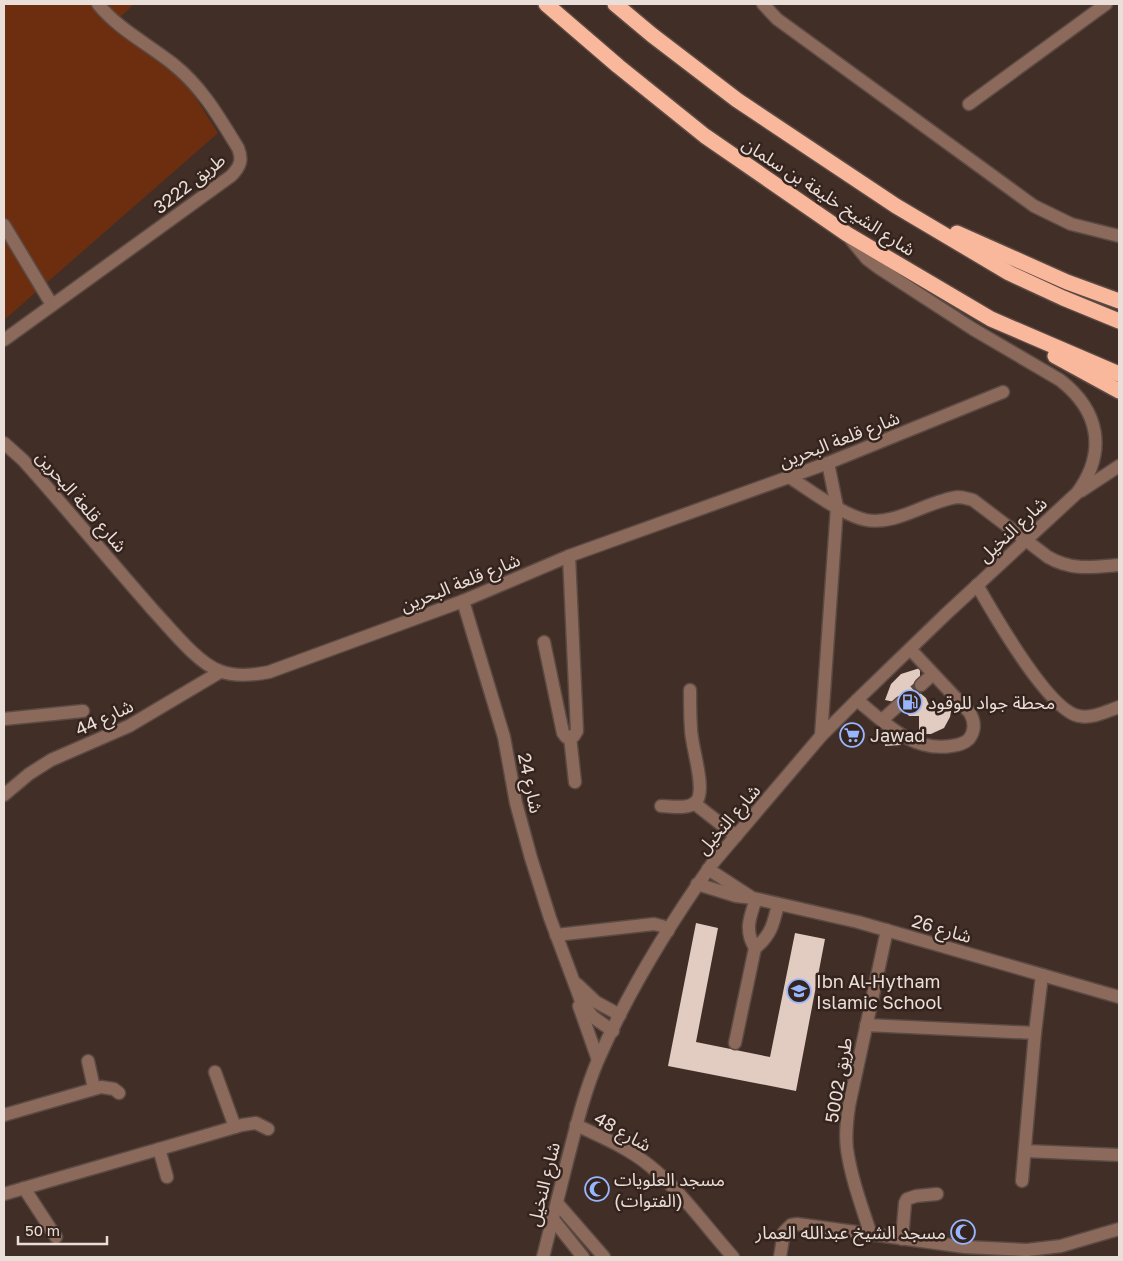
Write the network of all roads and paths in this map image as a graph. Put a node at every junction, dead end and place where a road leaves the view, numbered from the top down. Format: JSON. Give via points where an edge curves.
{"nodes":[{"id":1,"x":98,"y":4,"type":"edge"},
{"id":2,"x":546,"y":4,"type":"edge"},
{"id":3,"x":615,"y":4,"type":"edge"},
{"id":4,"x":763,"y":4,"type":"edge"},
{"id":5,"x":1106,"y":4,"type":"edge"},
{"id":6,"x":969,"y":104,"type":"dead end"},
{"id":7,"x":896,"y":206,"type":"junction"},
{"id":8,"x":4,"y":225,"type":"edge"},
{"id":9,"x":847,"y":234,"type":"junction"},
{"id":10,"x":1119,"y":236,"type":"edge"},
{"id":11,"x":1119,"y":301,"type":"edge"},
{"id":12,"x":52,"y":305,"type":"junction"},
{"id":13,"x":991,"y":320,"type":"junction"},
{"id":14,"x":1119,"y":321,"type":"edge"},
{"id":15,"x":4,"y":340,"type":"edge"},
{"id":16,"x":1119,"y":374,"type":"edge"},
{"id":17,"x":1003,"y":392,"type":"dead end"},
{"id":18,"x":1119,"y":392,"type":"edge"},
{"id":19,"x":4,"y":444,"type":"edge"},
{"id":20,"x":828,"y":463,"type":"junction"},
{"id":21,"x":1119,"y":466,"type":"edge"},
{"id":22,"x":789,"y":477,"type":"junction"},
{"id":23,"x":1077,"y":493,"type":"junction"},
{"id":24,"x":837,"y":507,"type":"junction"},
{"id":25,"x":1028,"y":540,"type":"junction"},
{"id":26,"x":570,"y":556,"type":"junction"},
{"id":27,"x":1119,"y":565,"type":"edge"},
{"id":28,"x":977,"y":585,"type":"junction"},
{"id":29,"x":463,"y":601,"type":"junction"},
{"id":30,"x":544,"y":642,"type":"dead end"},
{"id":31,"x":910,"y":649,"type":"junction"},
{"id":32,"x":220,"y":672,"type":"junction"},
{"id":33,"x":933,"y":674,"type":"junction"},
{"id":34,"x":920,"y":685,"type":"tunnel mouth"},
{"id":35,"x":690,"y":690,"type":"dead end"},
{"id":36,"x":857,"y":700,"type":"junction"},
{"id":37,"x":900,"y":703,"type":"tunnel mouth"},
{"id":38,"x":1119,"y":707,"type":"edge"},
{"id":39,"x":83,"y":711,"type":"dead end"},
{"id":40,"x":4,"y":719,"type":"edge"},
{"id":41,"x":882,"y":720,"type":"junction"},
{"id":42,"x":822,"y":736,"type":"junction"},
{"id":43,"x":570,"y":737,"type":"junction"},
{"id":44,"x":575,"y":782,"type":"dead end"},
{"id":45,"x":4,"y":795,"type":"edge"},
{"id":46,"x":694,"y":803,"type":"junction"},
{"id":47,"x":661,"y":806,"type":"dead end"},
{"id":48,"x":736,"y":836,"type":"junction"},
{"id":49,"x":708,"y":869,"type":"junction"},
{"id":50,"x":697,"y":884,"type":"junction"},
{"id":51,"x":755,"y":899,"type":"junction"},
{"id":52,"x":778,"y":904,"type":"junction"},
{"id":53,"x":887,"y":930,"type":"junction"},
{"id":54,"x":668,"y":931,"type":"junction"},
{"id":55,"x":556,"y":935,"type":"junction"},
{"id":56,"x":755,"y":948,"type":"junction"},
{"id":57,"x":569,"y":971,"type":"junction"},
{"id":58,"x":1042,"y":976,"type":"junction"},
{"id":59,"x":1119,"y":997,"type":"edge"},
{"id":60,"x":620,"y":1015,"type":"junction"},
{"id":61,"x":866,"y":1025,"type":"junction"},
{"id":62,"x":613,"y":1031,"type":"junction"},
{"id":63,"x":1035,"y":1033,"type":"junction"},
{"id":64,"x":734,"y":1043,"type":"dead end"},
{"id":65,"x":598,"y":1060,"type":"junction"},
{"id":66,"x":88,"y":1061,"type":"dead end"},
{"id":67,"x":215,"y":1072,"type":"dead end"},
{"id":68,"x":94,"y":1088,"type":"junction"},
{"id":69,"x":119,"y":1093,"type":"dead end"},
{"id":70,"x":4,"y":1115,"type":"edge"},
{"id":71,"x":576,"y":1125,"type":"junction"},
{"id":72,"x":235,"y":1127,"type":"junction"},
{"id":73,"x":268,"y":1129,"type":"dead end"},
{"id":74,"x":159,"y":1149,"type":"junction"},
{"id":75,"x":1025,"y":1151,"type":"junction"},
{"id":76,"x":1119,"y":1155,"type":"edge"},
{"id":77,"x":167,"y":1177,"type":"dead end"},
{"id":78,"x":1022,"y":1181,"type":"dead end"},
{"id":79,"x":24,"y":1188,"type":"junction"},
{"id":80,"x":4,"y":1194,"type":"edge"},
{"id":81,"x":937,"y":1194,"type":"dead end"},
{"id":82,"x":557,"y":1203,"type":"junction"},
{"id":83,"x":552,"y":1218,"type":"junction"},
{"id":84,"x":1119,"y":1229,"type":"edge"},
{"id":85,"x":871,"y":1235,"type":"junction"},
{"id":86,"x":56,"y":1237,"type":"dead end"},
{"id":87,"x":902,"y":1239,"type":"junction"},
{"id":88,"x":1037,"y":1254,"type":"edge"},
{"id":89,"x":542,"y":1257,"type":"edge"},
{"id":90,"x":583,"y":1257,"type":"edge"},
{"id":91,"x":604,"y":1257,"type":"edge"},
{"id":92,"x":732,"y":1257,"type":"edge"},
{"id":93,"x":780,"y":1257,"type":"edge"}],
"edges":[{"from":1,"to":12,"type":"street","name":"طريق 3222","via":[[118,24],[192,80],[210,102],[238,148],[240,163],[232,176]]},
{"from":2,"to":9,"type":"highway","name":"شارع الشيخ خليفة بن سلمان","via":[[705,136]]},
{"from":3,"to":7,"type":"highway","name":"شارع الشيخ خليفة بن سلمان","via":[[736,100]]},
{"from":4,"to":10,"type":"street","via":[[777,18],[1034,206],[1071,224]]},
{"from":5,"to":6,"type":"street"},
{"from":7,"to":11,"type":"highway","via":[[1066,282]]},
{"from":7,"to":14,"type":"highway","name":"شارع الشيخ خليفة بن سلمان","via":[[1008,273]]},
{"from":8,"to":12,"type":"street"},
{"from":9,"to":13,"type":"highway","name":"شارع الشيخ خليفة بن سلمان"},
{"from":9,"to":23,"type":"street","name":"شارع النخيل","via":[[867,259],[879,268],[1060,380],[1083,401],[1091,416],[1096,448],[1093,465]]},
{"from":12,"to":15,"type":"street","name":"طريق 3222"},
{"from":13,"to":16,"type":"highway","name":"شارع الشيخ خليفة بن سلمان"},
{"from":13,"to":18,"type":"highway"},
{"from":17,"to":20,"type":"street","name":"شارع قلعة البحرين"},
{"from":19,"to":32,"type":"street","name":"شارع قلعة البحرين","via":[[30,467],[173,632]]},
{"from":20,"to":22,"type":"street","name":"شارع قلعة البحرين"},
{"from":20,"to":24,"type":"street"},
{"from":21,"to":23,"type":"street","name":"شارع النخيل"},
{"from":22,"to":24,"type":"street"},
{"from":22,"to":26,"type":"street","name":"شارع قلعة البحرين"},
{"from":23,"to":25,"type":"street","name":"شارع النخيل"},
{"from":24,"to":25,"type":"street","via":[[852,516],[877,521],[959,497],[966,498]]},
{"from":24,"to":42,"type":"street"},
{"from":25,"to":27,"type":"street","via":[[1060,564],[1073,567]]},
{"from":25,"to":28,"type":"street","name":"شارع النخيل"},
{"from":26,"to":29,"type":"street","name":"شارع قلعة البحرين"},
{"from":26,"to":43,"type":"street","via":[[577,731]]},
{"from":28,"to":31,"type":"street","name":"شارع النخيل"},
{"from":28,"to":38,"type":"street","via":[[1018,651],[1068,713],[1089,717]]},
{"from":29,"to":32,"type":"street","name":"شارع قلعة البحرين","via":[[269,672],[256,675]]},
{"from":29,"to":55,"type":"street","name":"شارع 24","via":[[504,737],[516,803],[531,858]]},
{"from":30,"to":43,"type":"street","via":[[563,733]]},
{"from":31,"to":33,"type":"street"},
{"from":31,"to":36,"type":"street","name":"شارع النخيل"},
{"from":32,"to":45,"type":"street","name":"شارع 44","via":[[129,726],[51,760]]},
{"from":33,"to":34,"type":"street"},
{"from":33,"to":41,"type":"street","via":[[973,718],[970,738],[944,747],[920,744]]},
{"from":35,"to":46,"type":"street","via":[[691,736],[699,784],[698,798]]},
{"from":36,"to":41,"type":"street"},
{"from":36,"to":42,"type":"street","name":"شارع النخيل"},
{"from":37,"to":41,"type":"street"},
{"from":39,"to":40,"type":"street"},
{"from":42,"to":48,"type":"street","name":"شارع النخيل"},
{"from":43,"to":44,"type":"street"},
{"from":46,"to":47,"type":"street"},
{"from":46,"to":48,"type":"street"},
{"from":48,"to":49,"type":"street","name":"شارع النخيل"},
{"from":49,"to":50,"type":"street","name":"شارع النخيل"},
{"from":49,"to":51,"type":"street","name":"شارع 26"},
{"from":50,"to":51,"type":"street","name":"شارع 26"},
{"from":50,"to":54,"type":"street","name":"شارع النخيل"},
{"from":51,"to":52,"type":"street","name":"شارع 26"},
{"from":51,"to":56,"type":"street","via":[[748,927]]},
{"from":52,"to":53,"type":"street","name":"شارع 26"},
{"from":52,"to":56,"type":"street","via":[[771,930]]},
{"from":53,"to":58,"type":"street","name":"شارع 26"},
{"from":53,"to":61,"type":"street","name":"طريق 5002"},
{"from":54,"to":55,"type":"street","via":[[654,924]]},
{"from":54,"to":60,"type":"street","name":"شارع النخيل"},
{"from":55,"to":57,"type":"street","name":"شارع 24"},
{"from":56,"to":64,"type":"street"},
{"from":57,"to":60,"type":"street","name":"شارع 24","via":[[586,993]]},
{"from":57,"to":62,"type":"street","name":"شارع 24","via":[[586,1010]]},
{"from":57,"to":65,"type":"street"},
{"from":58,"to":59,"type":"street","name":"شارع 26"},
{"from":58,"to":63,"type":"street"},
{"from":60,"to":62,"type":"street","name":"شارع النخيل"},
{"from":61,"to":63,"type":"street"},
{"from":61,"to":85,"type":"street","name":"طريق 5002","via":[[846,1134],[850,1168]]},
{"from":62,"to":65,"type":"street","name":"شارع النخيل"},
{"from":63,"to":75,"type":"street"},
{"from":65,"to":71,"type":"street","name":"شارع النخيل"},
{"from":66,"to":68,"type":"street"},
{"from":67,"to":72,"type":"street"},
{"from":68,"to":69,"type":"street","via":[[107,1087]]},
{"from":68,"to":70,"type":"street"},
{"from":71,"to":82,"type":"street","name":"شارع النخيل"},
{"from":71,"to":92,"type":"street","name":"شارع 48","via":[[616,1143],[650,1166]]},
{"from":72,"to":73,"type":"street","via":[[256,1123]]},
{"from":72,"to":74,"type":"street"},
{"from":74,"to":77,"type":"street"},
{"from":74,"to":79,"type":"street"},
{"from":75,"to":76,"type":"street"},
{"from":75,"to":78,"type":"street"},
{"from":79,"to":80,"type":"street"},
{"from":79,"to":86,"type":"street"},
{"from":81,"to":87,"type":"street","via":[[907,1199]]},
{"from":82,"to":83,"type":"street","name":"شارع النخيل"},
{"from":82,"to":91,"type":"street"},
{"from":83,"to":89,"type":"street","name":"شارع النخيل"},
{"from":83,"to":90,"type":"street"},
{"from":84,"to":88,"type":"street"},
{"from":85,"to":87,"type":"street"},
{"from":85,"to":93,"type":"street","via":[[791,1225],[784,1232]]},
{"from":87,"to":88,"type":"street"}]}
